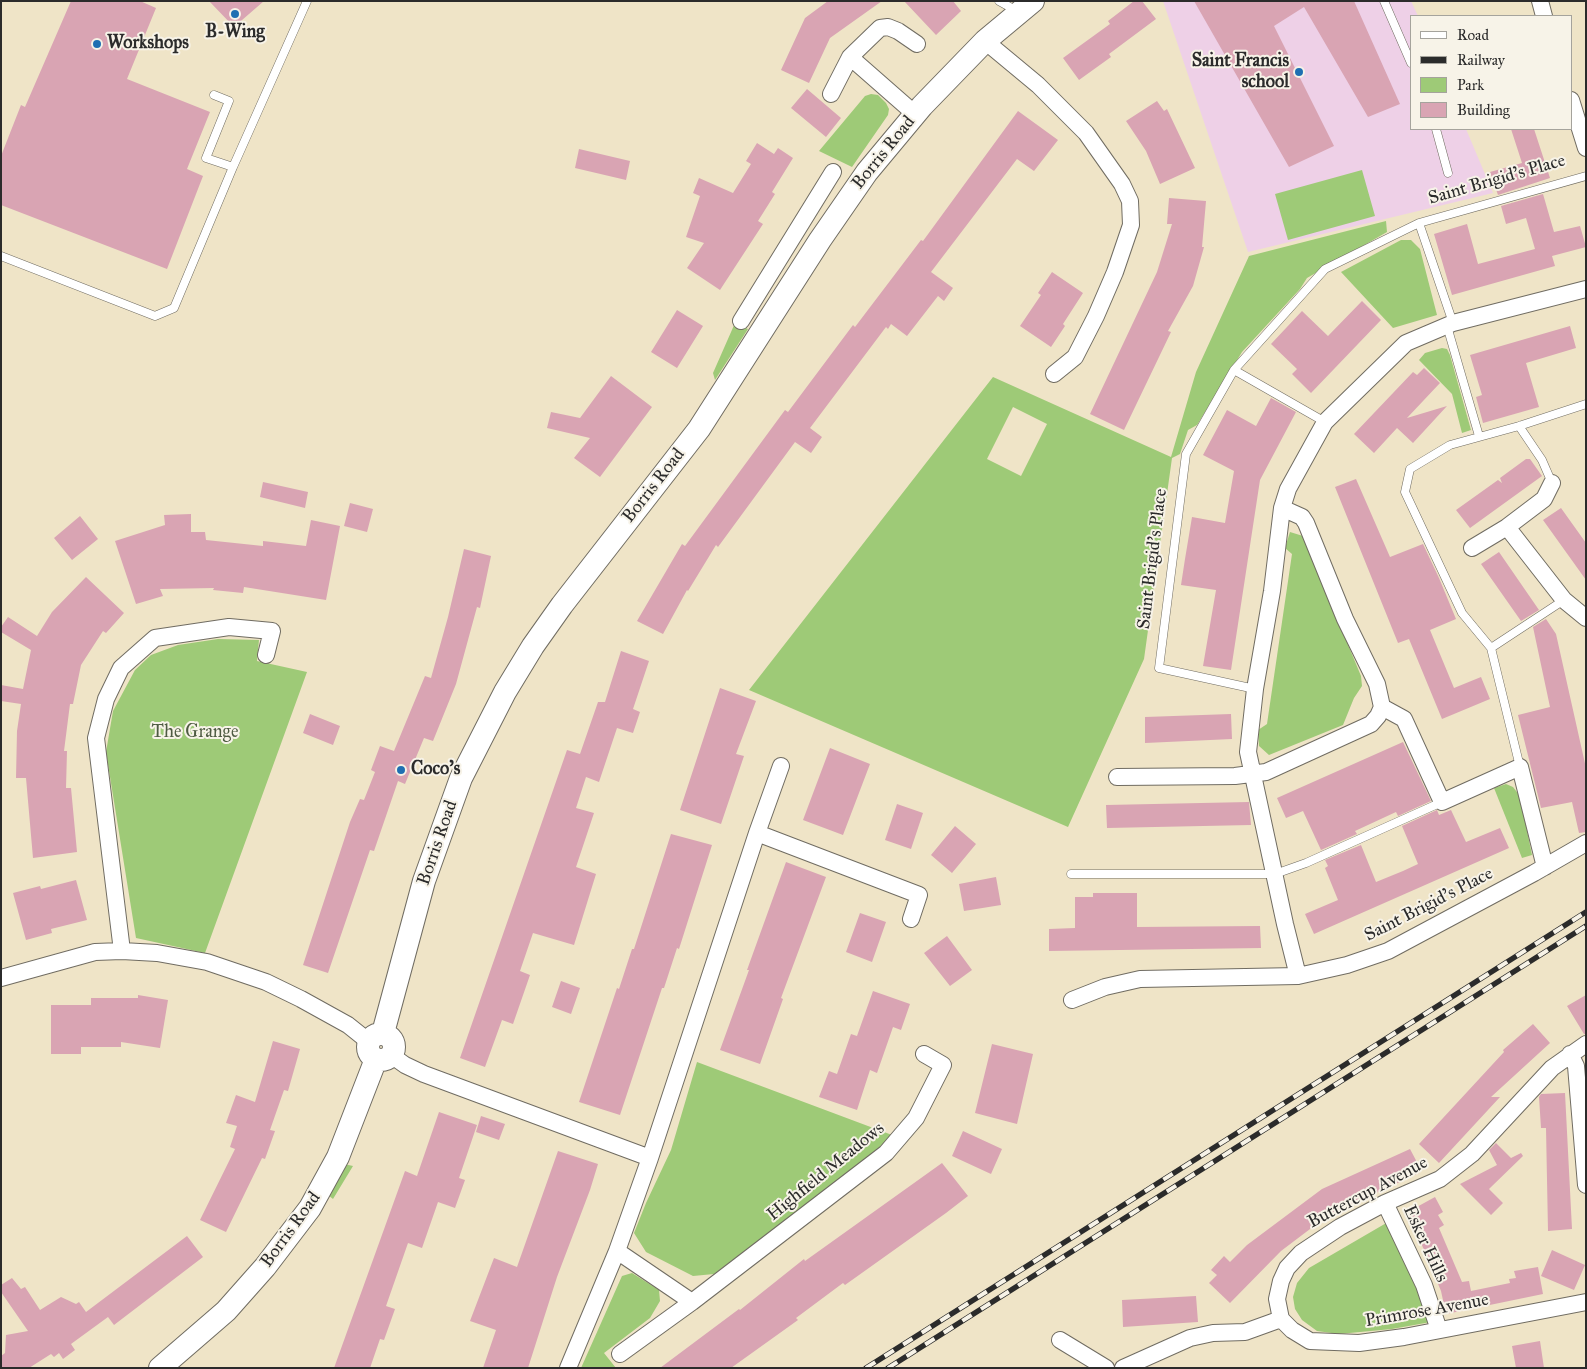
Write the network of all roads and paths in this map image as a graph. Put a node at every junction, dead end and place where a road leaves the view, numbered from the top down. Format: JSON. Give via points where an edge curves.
{"nodes":[{"id":1,"x":307,"y":1,"type":"edge"},
{"id":2,"x":999,"y":1,"type":"edge"},
{"id":3,"x":1384,"y":1,"type":"edge"},
{"id":4,"x":1540,"y":1,"type":"edge"},
{"id":5,"x":1026,"y":7,"type":"edge"},
{"id":6,"x":1544,"y":15,"type":"edge"},
{"id":7,"x":986,"y":42,"type":"junction"},
{"id":8,"x":917,"y":44,"type":"dead end"},
{"id":9,"x":850,"y":56,"type":"junction"},
{"id":10,"x":1410,"y":60,"type":"edge"},
{"id":11,"x":831,"y":94,"type":"dead end"},
{"id":12,"x":214,"y":95,"type":"dead end"},
{"id":13,"x":1572,"y":103,"type":"edge"},
{"id":14,"x":915,"y":114,"type":"junction"},
{"id":15,"x":1436,"y":130,"type":"edge"},
{"id":16,"x":1586,"y":148,"type":"edge"},
{"id":17,"x":233,"y":167,"type":"junction"},
{"id":18,"x":833,"y":172,"type":"dead end"},
{"id":19,"x":1448,"y":173,"type":"dead end"},
{"id":20,"x":1586,"y":176,"type":"edge"},
{"id":21,"x":1419,"y":223,"type":"junction"},
{"id":22,"x":788,"y":244,"type":"junction"},
{"id":23,"x":1,"y":256,"type":"edge"},
{"id":24,"x":809,"y":258,"type":"junction"},
{"id":25,"x":1586,"y":289,"type":"edge"},
{"id":26,"x":740,"y":321,"type":"dead end"},
{"id":27,"x":1450,"y":325,"type":"junction"},
{"id":28,"x":1234,"y":370,"type":"junction"},
{"id":29,"x":1054,"y":374,"type":"dead end"},
{"id":30,"x":1586,"y":404,"type":"edge"},
{"id":31,"x":1325,"y":422,"type":"junction"},
{"id":32,"x":1519,"y":426,"type":"junction"},
{"id":33,"x":1479,"y":436,"type":"junction"},
{"id":34,"x":1552,"y":483,"type":"joint"},
{"id":35,"x":1282,"y":508,"type":"junction"},
{"id":36,"x":1507,"y":527,"type":"junction"},
{"id":37,"x":1472,"y":548,"type":"dead end"},
{"id":38,"x":1564,"y":600,"type":"junction"},
{"id":39,"x":1586,"y":618,"type":"edge"},
{"id":40,"x":1491,"y":648,"type":"junction"},
{"id":41,"x":266,"y":655,"type":"dead end"},
{"id":42,"x":1255,"y":689,"type":"junction"},
{"id":43,"x":1382,"y":707,"type":"junction"},
{"id":44,"x":782,"y":766,"type":"dead end"},
{"id":45,"x":1520,"y":767,"type":"junction"},
{"id":46,"x":1252,"y":773,"type":"junction"},
{"id":47,"x":1117,"y":777,"type":"dead end"},
{"id":48,"x":1442,"y":802,"type":"junction"},
{"id":49,"x":757,"y":833,"type":"junction"},
{"id":50,"x":1586,"y":843,"type":"edge"},
{"id":51,"x":1545,"y":867,"type":"junction"},
{"id":52,"x":1071,"y":874,"type":"dead end"},
{"id":53,"x":1274,"y":874,"type":"junction"},
{"id":54,"x":911,"y":919,"type":"dead end"},
{"id":55,"x":122,"y":951,"type":"junction"},
{"id":56,"x":1298,"y":976,"type":"junction"},
{"id":57,"x":1,"y":978,"type":"edge"},
{"id":58,"x":1072,"y":1000,"type":"dead end"},
{"id":59,"x":1586,"y":1044,"type":"edge"},
{"id":60,"x":380,"y":1047,"type":"junction"},
{"id":61,"x":924,"y":1054,"type":"dead end"},
{"id":62,"x":1570,"y":1054,"type":"junction"},
{"id":63,"x":650,"y":1158,"type":"junction"},
{"id":64,"x":1586,"y":1185,"type":"edge"},
{"id":65,"x":1385,"y":1203,"type":"junction"},
{"id":66,"x":617,"y":1251,"type":"junction"},
{"id":67,"x":692,"y":1302,"type":"junction"},
{"id":68,"x":1586,"y":1302,"type":"edge"},
{"id":69,"x":1281,"y":1319,"type":"junction"},
{"id":70,"x":1439,"y":1330,"type":"junction"},
{"id":71,"x":1060,"y":1340,"type":"dead end"},
{"id":72,"x":620,"y":1354,"type":"dead end"},
{"id":73,"x":167,"y":1366,"type":"edge"},
{"id":74,"x":568,"y":1368,"type":"edge"},
{"id":75,"x":1106,"y":1368,"type":"edge"},
{"id":76,"x":1123,"y":1368,"type":"edge"}],
"edges":[{"from":1,"to":17,"type":"lane"},
{"from":2,"to":5,"type":"lane"},
{"from":3,"to":10,"type":"lane"},
{"from":4,"to":6,"type":"street"},
{"from":5,"to":7,"type":"street","name":"Borris Road"},
{"from":7,"to":14,"type":"street","name":"Borris Road"},
{"from":7,"to":29,"type":"street","via":[[1038,85],[1086,133],[1117,176],[1130,201],[1130,224],[1115,272],[1096,316],[1075,357]]},
{"from":8,"to":9,"type":"street","via":[[898,31],[880,28]]},
{"from":9,"to":11,"type":"street"},
{"from":9,"to":14,"type":"street"},
{"from":12,"to":17,"type":"lane","via":[[229,102],[206,158]]},
{"from":13,"to":16,"type":"street"},
{"from":14,"to":24,"type":"street","name":"Borris Road","via":[[866,172]]},
{"from":15,"to":19,"type":"lane"},
{"from":17,"to":23,"type":"lane","via":[[174,308],[155,316]]},
{"from":18,"to":22,"type":"street"},
{"from":20,"to":21,"type":"lane","name":"Saint Brigid's Place"},
{"from":21,"to":27,"type":"lane","name":"Saint Brigid's Place"},
{"from":21,"to":28,"type":"lane","name":"Saint Brigid's Place","via":[[1325,269]]},
{"from":22,"to":24,"type":"street"},
{"from":22,"to":26,"type":"street"},
{"from":24,"to":60,"type":"street","name":"Borris Road","via":[[698,428],[562,605],[505,692],[461,778],[424,881]]},
{"from":25,"to":27,"type":"street"},
{"from":27,"to":31,"type":"street","via":[[1406,342]]},
{"from":27,"to":33,"type":"lane","name":"Saint Brigid's Place"},
{"from":28,"to":31,"type":"lane"},
{"from":28,"to":42,"type":"lane","name":"Saint Brigid's Place","via":[[1186,454],[1159,668]]},
{"from":30,"to":32,"type":"lane"},
{"from":31,"to":35,"type":"street","via":[[1288,489]]},
{"from":32,"to":33,"type":"lane"},
{"from":32,"to":34,"type":"lane","via":[[1542,460]]},
{"from":33,"to":40,"type":"lane","via":[[1450,445],[1410,469],[1405,492],[1462,613]]},
{"from":34,"to":36,"type":"street","via":[[1544,499]]},
{"from":35,"to":42,"type":"street"},
{"from":35,"to":43,"type":"street","via":[[1302,517],[1306,523],[1345,618],[1377,684]]},
{"from":36,"to":37,"type":"street"},
{"from":36,"to":38,"type":"street"},
{"from":38,"to":39,"type":"street"},
{"from":38,"to":40,"type":"lane"},
{"from":40,"to":45,"type":"lane"},
{"from":41,"to":55,"type":"street","via":[[272,631],[229,627],[155,638],[121,668],[106,699],[96,738]]},
{"from":42,"to":46,"type":"street","via":[[1248,752]]},
{"from":43,"to":46,"type":"street","via":[[1371,724],[1266,772]]},
{"from":43,"to":48,"type":"street","via":[[1404,719]]},
{"from":44,"to":49,"type":"street"},
{"from":45,"to":48,"type":"street"},
{"from":45,"to":51,"type":"street"},
{"from":46,"to":47,"type":"street"},
{"from":46,"to":53,"type":"street"},
{"from":48,"to":53,"type":"lane"},
{"from":49,"to":54,"type":"street","via":[[919,895]]},
{"from":49,"to":63,"type":"street"},
{"from":50,"to":51,"type":"street","name":"Saint Brigid's Place"},
{"from":51,"to":56,"type":"street","name":"Saint Brigid's Place","via":[[1388,951],[1347,965]]},
{"from":52,"to":53,"type":"lane"},
{"from":53,"to":56,"type":"street"},
{"from":55,"to":57,"type":"street","via":[[95,952]]},
{"from":55,"to":60,"type":"street","via":[[157,953],[207,962],[266,982],[322,1010]]},
{"from":56,"to":58,"type":"street","name":"Saint Brigid's Place","via":[[1140,979],[1105,987]]},
{"from":59,"to":62,"type":"street","name":"Buttercup Avenue"},
{"from":60,"to":63,"type":"street","via":[[424,1074]]},
{"from":60,"to":73,"type":"street","name":"Borris Road","via":[[338,1157],[310,1208],[226,1311]]},
{"from":61,"to":67,"type":"street","name":"Highfield Meadows","via":[[943,1065],[916,1118],[886,1153]]},
{"from":62,"to":64,"type":"street","via":[[1576,1066]]},
{"from":62,"to":65,"type":"street","name":"Buttercup Avenue","via":[[1552,1068],[1472,1154],[1440,1179]]},
{"from":63,"to":66,"type":"street"},
{"from":65,"to":69,"type":"street","name":"Buttercup Avenue","via":[[1313,1244],[1293,1262],[1281,1281],[1277,1299]]},
{"from":65,"to":70,"type":"street","name":"Esker Hills","via":[[1424,1285]]},
{"from":66,"to":67,"type":"street"},
{"from":66,"to":74,"type":"street"},
{"from":67,"to":72,"type":"street","name":"Highfield Meadows"},
{"from":68,"to":70,"type":"street","name":"Primrose Avenue"},
{"from":69,"to":70,"type":"street","name":"Primrose Avenue","via":[[1301,1337],[1321,1343],[1359,1343]]},
{"from":69,"to":76,"type":"street","via":[[1245,1332],[1190,1338]]},
{"from":71,"to":75,"type":"street"}]}
